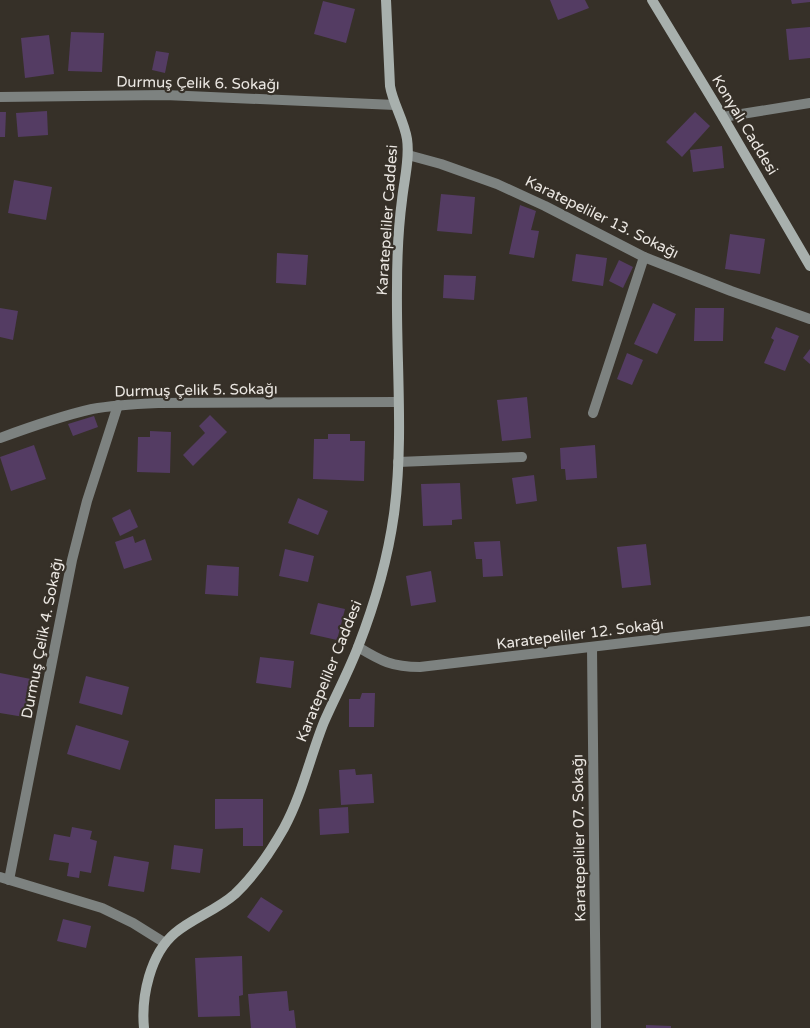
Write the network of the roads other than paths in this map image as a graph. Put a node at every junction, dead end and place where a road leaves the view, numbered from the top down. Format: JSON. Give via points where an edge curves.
{"nodes":[{"id":1,"x":386,"y":0,"type":"edge"},
{"id":2,"x":652,"y":0,"type":"edge"},
{"id":3,"x":0,"y":98,"type":"edge"},
{"id":4,"x":810,"y":103,"type":"edge"},
{"id":5,"x":395,"y":105,"type":"junction"},
{"id":6,"x":723,"y":117,"type":"junction"},
{"id":7,"x":408,"y":155,"type":"junction"},
{"id":8,"x":644,"y":257,"type":"junction"},
{"id":9,"x":810,"y":266,"type":"edge"},
{"id":10,"x":810,"y":319,"type":"edge"},
{"id":11,"x":398,"y":402,"type":"junction"},
{"id":12,"x":118,"y":405,"type":"junction"},
{"id":13,"x":593,"y":413,"type":"dead end"},
{"id":14,"x":0,"y":438,"type":"edge"},
{"id":15,"x":522,"y":458,"type":"dead end"},
{"id":16,"x":398,"y":462,"type":"junction"},
{"id":17,"x":810,"y":621,"type":"edge"},
{"id":18,"x":358,"y":647,"type":"junction"},
{"id":19,"x":592,"y":648,"type":"junction"},
{"id":20,"x":5,"y":878,"type":"edge"},
{"id":21,"x":165,"y":943,"type":"junction"},
{"id":22,"x":144,"y":1028,"type":"edge"},
{"id":23,"x":596,"y":1028,"type":"edge"}],
"edges":[{"from":1,"to":5,"type":"street","name":"Karatepeliler Caddesi","via":[[390,86]]},
{"from":2,"to":6,"type":"street","name":"Konyalı Caddesi"},
{"from":3,"to":5,"type":"street","name":"Durmuş Çelik 6. Sokağı","via":[[165,95]]},
{"from":4,"to":6,"type":"street"},
{"from":5,"to":7,"type":"street","name":"Karatepeliler Caddesi","via":[[404,125]]},
{"from":6,"to":9,"type":"street","name":"Konyalı Caddesi"},
{"from":7,"to":8,"type":"street","name":"Karatepeliler 13. Sokağı","via":[[497,184]]},
{"from":7,"to":11,"type":"street","name":"Karatepeliler Caddesi","via":[[397,250]]},
{"from":8,"to":10,"type":"street","name":"Karatepeliler 13. Sokağı"},
{"from":8,"to":13,"type":"street"},
{"from":11,"to":12,"type":"street","name":"Durmuş Çelik 5. Sokağı","via":[[158,402]]},
{"from":11,"to":16,"type":"street","name":"Karatepeliler Caddesi"},
{"from":12,"to":14,"type":"street","name":"Durmuş Çelik 5. Sokağı","via":[[92,409]]},
{"from":12,"to":20,"type":"street","name":"Durmuş Çelik 4. Sokağı","via":[[72,560]]},
{"from":15,"to":16,"type":"street"},
{"from":16,"to":18,"type":"street","name":"Karatepeliler Caddesi","via":[[394,516],[380,579]]},
{"from":17,"to":19,"type":"street","name":"Karatepeliler 12. Sokağı"},
{"from":18,"to":19,"type":"street","name":"Karatepeliler 12. Sokağı","via":[[384,662],[407,667]]},
{"from":18,"to":21,"type":"street","name":"Karatepeliler Caddesi","via":[[324,722],[284,828],[236,892]]},
{"from":19,"to":23,"type":"street","name":"Karatepeliler 07. Sokağı"},
{"from":20,"to":21,"type":"street","via":[[102,908]]},
{"from":21,"to":22,"type":"street","name":"Karatepeliler Caddesi","via":[[148,981]]}]}
